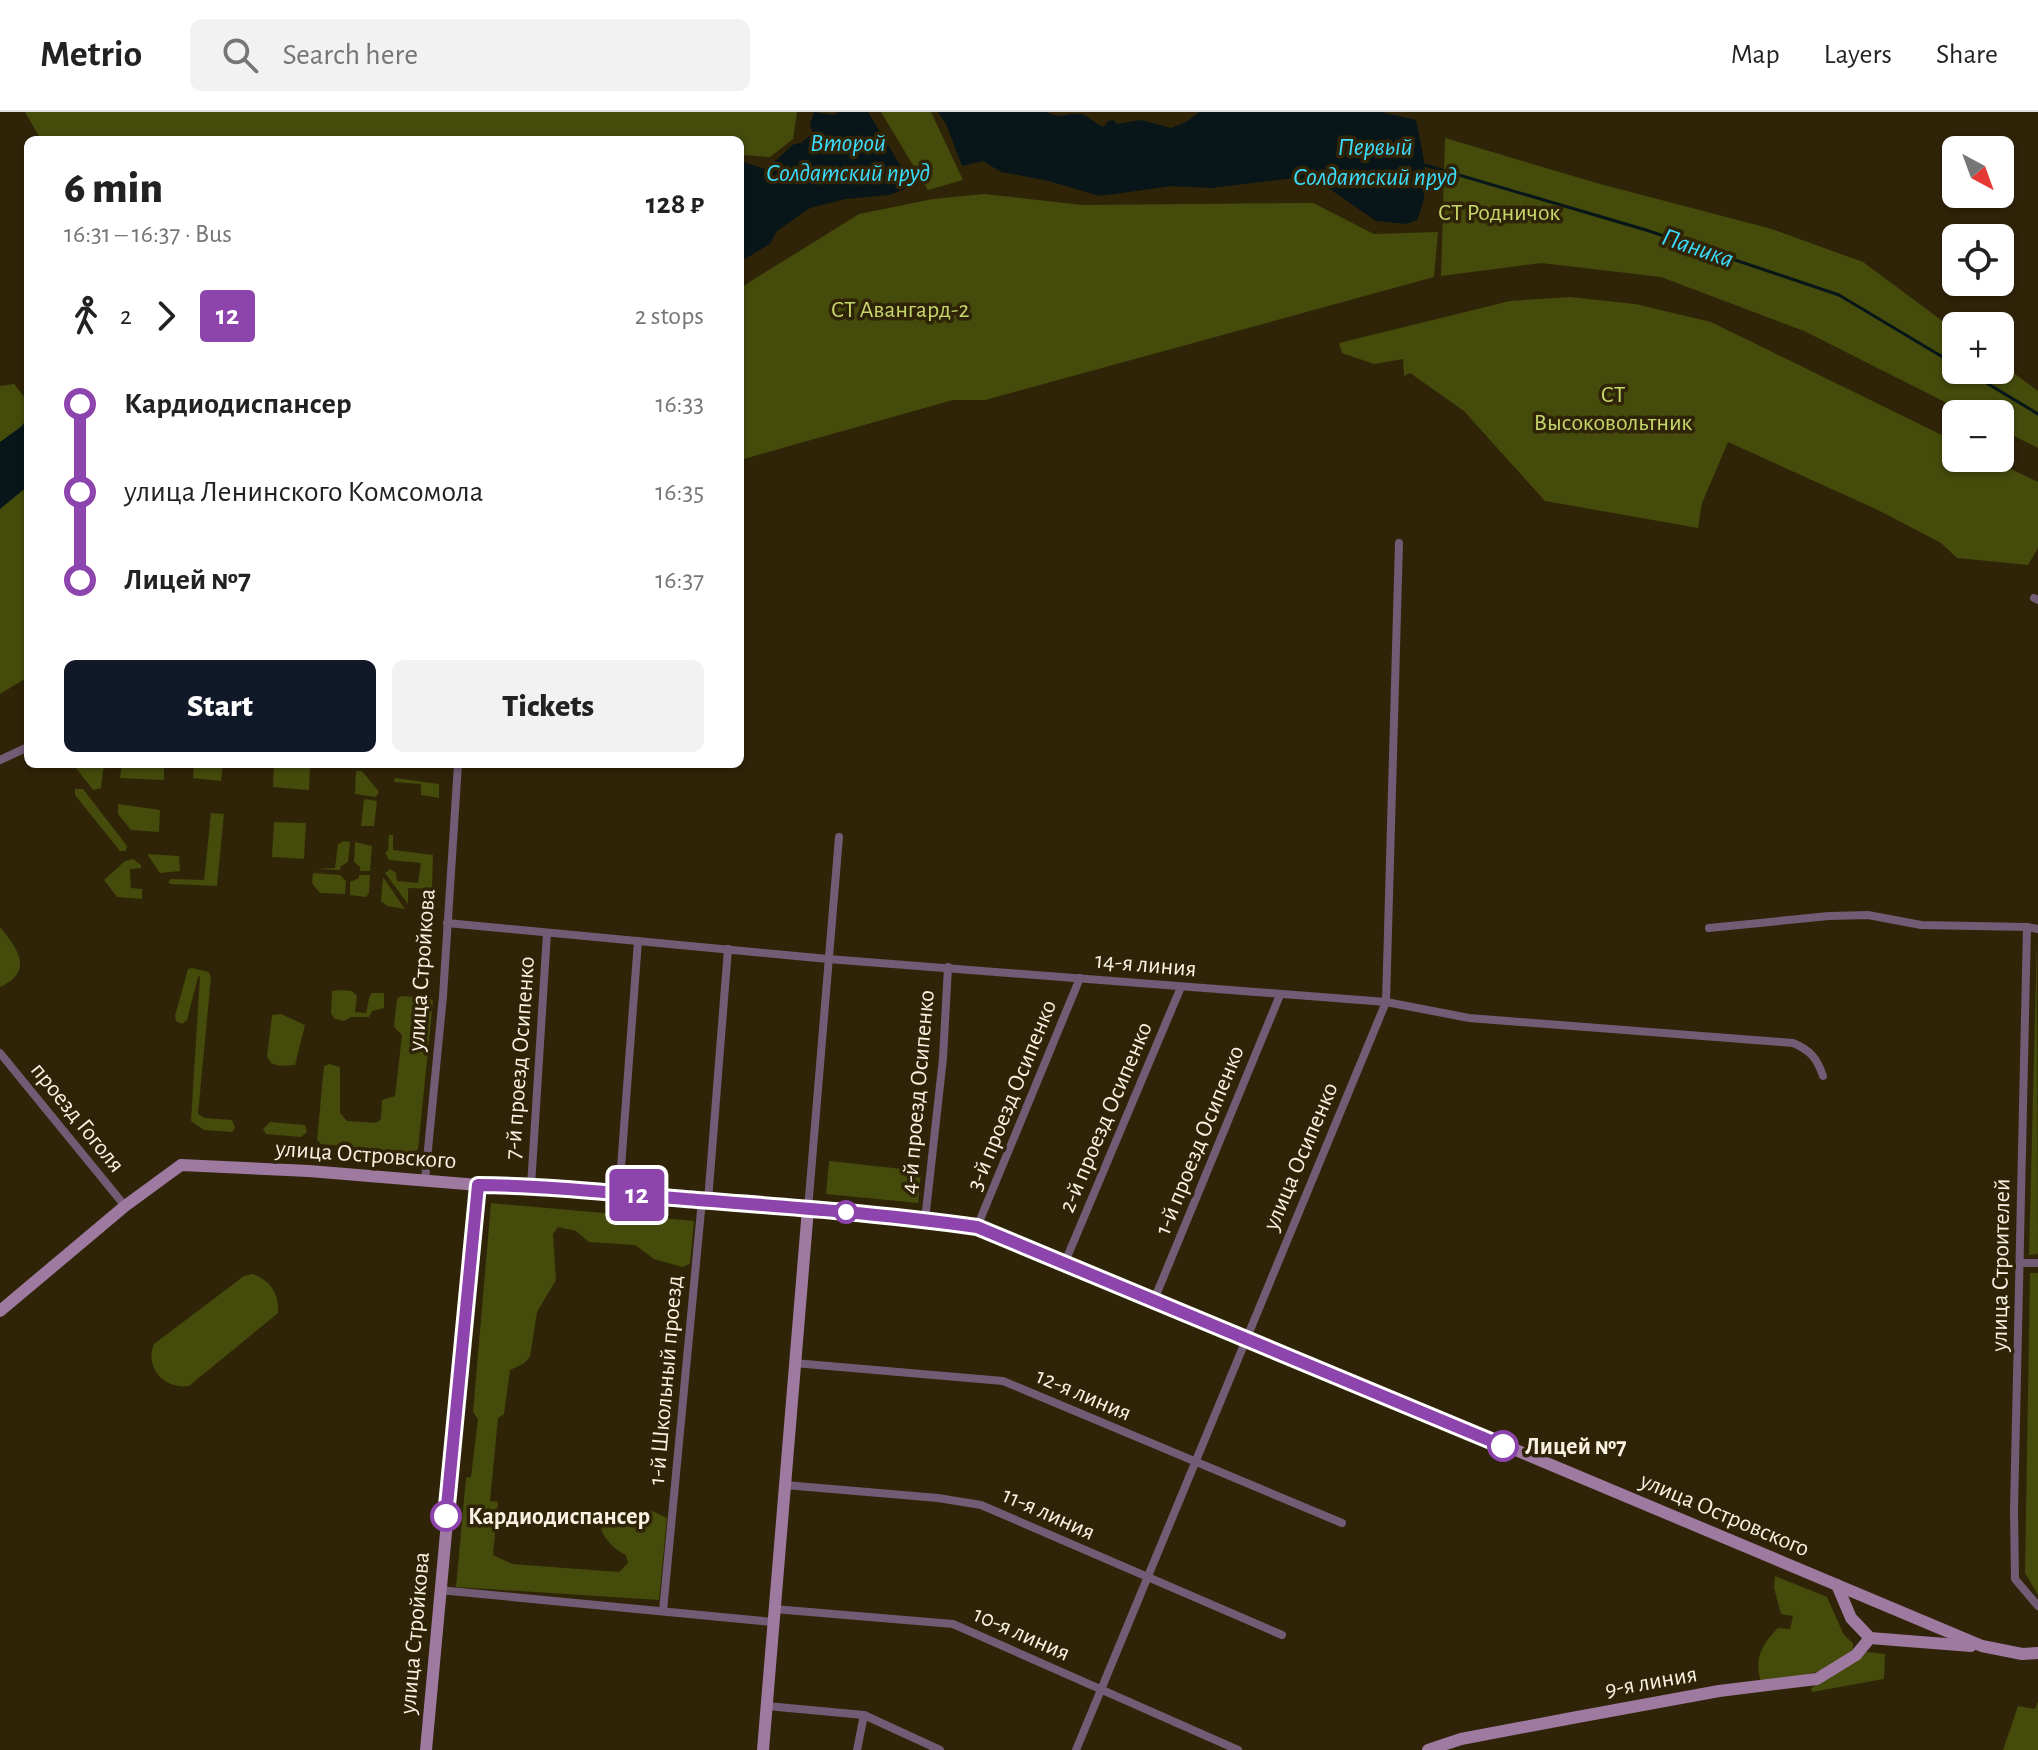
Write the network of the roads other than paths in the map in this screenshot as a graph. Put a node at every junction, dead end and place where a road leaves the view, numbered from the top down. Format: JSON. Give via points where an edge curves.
{"nodes":[{"id":1,"x":1399,"y":543,"type":"dead end"},
{"id":2,"x":24,"y":749,"type":"edge"},
{"id":3,"x":0,"y":760,"type":"edge"},
{"id":4,"x":458,"y":768,"type":"edge"},
{"id":5,"x":839,"y":837,"type":"dead end"},
{"id":6,"x":447,"y":923,"type":"junction"},
{"id":7,"x":2027,"y":927,"type":"junction"},
{"id":8,"x":1709,"y":928,"type":"dead end"},
{"id":9,"x":2038,"y":929,"type":"edge"},
{"id":10,"x":547,"y":933,"type":"junction"},
{"id":11,"x":638,"y":941,"type":"junction"},
{"id":12,"x":728,"y":949,"type":"junction"},
{"id":13,"x":828,"y":959,"type":"junction"},
{"id":14,"x":948,"y":967,"type":"junction"},
{"id":15,"x":1080,"y":978,"type":"junction"},
{"id":16,"x":1181,"y":987,"type":"junction"},
{"id":17,"x":1280,"y":995,"type":"junction"},
{"id":18,"x":1386,"y":1002,"type":"junction"},
{"id":19,"x":0,"y":1053,"type":"edge"},
{"id":20,"x":1823,"y":1076,"type":"dead end"},
{"id":21,"x":425,"y":1180,"type":"junction"},
{"id":22,"x":478,"y":1185,"type":"junction"},
{"id":23,"x":531,"y":1186,"type":"junction"},
{"id":24,"x":619,"y":1194,"type":"junction"},
{"id":25,"x":705,"y":1201,"type":"junction"},
{"id":26,"x":125,"y":1206,"type":"junction"},
{"id":27,"x":808,"y":1209,"type":"junction"},
{"id":28,"x":925,"y":1220,"type":"junction"},
{"id":29,"x":977,"y":1227,"type":"junction"},
{"id":30,"x":1065,"y":1262,"type":"junction"},
{"id":31,"x":2020,"y":1263,"type":"junction"},
{"id":32,"x":2038,"y":1263,"type":"edge"},
{"id":33,"x":1154,"y":1300,"type":"junction"},
{"id":34,"x":0,"y":1311,"type":"edge"},
{"id":35,"x":1246,"y":1339,"type":"junction"},
{"id":36,"x":794,"y":1363,"type":"junction"},
{"id":37,"x":1196,"y":1463,"type":"junction"},
{"id":38,"x":785,"y":1485,"type":"junction"},
{"id":39,"x":1342,"y":1523,"type":"dead end"},
{"id":40,"x":1148,"y":1578,"type":"junction"},
{"id":41,"x":1837,"y":1585,"type":"junction"},
{"id":42,"x":439,"y":1590,"type":"junction"},
{"id":43,"x":2038,"y":1606,"type":"edge"},
{"id":44,"x":663,"y":1611,"type":"junction"},
{"id":45,"x":774,"y":1616,"type":"junction"},
{"id":46,"x":1282,"y":1635,"type":"dead end"},
{"id":47,"x":1870,"y":1638,"type":"junction"},
{"id":48,"x":1982,"y":1646,"type":"junction"},
{"id":49,"x":2038,"y":1653,"type":"edge"},
{"id":50,"x":1100,"y":1691,"type":"junction"},
{"id":51,"x":767,"y":1706,"type":"junction"},
{"id":52,"x":864,"y":1715,"type":"junction"},
{"id":53,"x":426,"y":1750,"type":"edge"},
{"id":54,"x":763,"y":1750,"type":"edge"},
{"id":55,"x":857,"y":1750,"type":"edge"},
{"id":56,"x":940,"y":1750,"type":"edge"},
{"id":57,"x":1076,"y":1750,"type":"edge"},
{"id":58,"x":1238,"y":1750,"type":"edge"},
{"id":59,"x":1428,"y":1750,"type":"edge"}],
"edges":[{"from":1,"to":18,"type":"street","name":"улица Осипенко"},
{"from":2,"to":3,"type":"street"},
{"from":4,"to":6,"type":"street","name":"улица Стройкова"},
{"from":5,"to":13,"type":"street"},
{"from":6,"to":10,"type":"street","name":"14-я линия"},
{"from":6,"to":21,"type":"street","name":"улица Стройкова"},
{"from":7,"to":8,"type":"street","via":[[1921,925],[1868,915]]},
{"from":7,"to":9,"type":"street"},
{"from":7,"to":31,"type":"street","name":"улица Строителей"},
{"from":10,"to":11,"type":"street","name":"14-я линия"},
{"from":10,"to":23,"type":"street","name":"7-й проезд Осипенко"},
{"from":11,"to":12,"type":"street","name":"14-я линия"},
{"from":11,"to":24,"type":"street"},
{"from":12,"to":13,"type":"street","name":"14-я линия"},
{"from":12,"to":25,"type":"street","name":"1-й Школьный проезд"},
{"from":13,"to":14,"type":"street","name":"14-я линия"},
{"from":13,"to":27,"type":"street"},
{"from":14,"to":15,"type":"street","name":"14-я линия"},
{"from":14,"to":28,"type":"street","name":"4-й проезд Осипенко"},
{"from":15,"to":16,"type":"street","name":"14-я линия"},
{"from":15,"to":29,"type":"street","name":"3-й проезд Осипенко"},
{"from":16,"to":17,"type":"street","name":"14-я линия"},
{"from":16,"to":30,"type":"street","name":"2-й проезд Осипенко"},
{"from":17,"to":18,"type":"street","name":"14-я линия"},
{"from":17,"to":33,"type":"street","name":"1-й проезд Осипенко"},
{"from":18,"to":20,"type":"street","name":"14-я линия","via":[[1469,1018],[1793,1043],[1808,1049]]},
{"from":18,"to":35,"type":"street","name":"улица Осипенко"},
{"from":19,"to":26,"type":"street","name":"проезд Гоголя"},
{"from":21,"to":22,"type":"street","name":"улица Островского"},
{"from":21,"to":26,"type":"street","name":"улица Островского","via":[[181,1165]]},
{"from":22,"to":23,"type":"street","name":"улица Островского"},
{"from":22,"to":42,"type":"street","name":"улица Стройкова"},
{"from":23,"to":24,"type":"street","name":"улица Островского"},
{"from":24,"to":25,"type":"street","name":"улица Островского"},
{"from":25,"to":27,"type":"street","name":"улица Островского"},
{"from":25,"to":44,"type":"street","name":"1-й Школьный проезд"},
{"from":26,"to":34,"type":"street","name":"улица Островского"},
{"from":27,"to":28,"type":"street","name":"улица Островского"},
{"from":27,"to":36,"type":"street"},
{"from":28,"to":29,"type":"street","name":"улица Островского"},
{"from":29,"to":30,"type":"street","name":"улица Островского"},
{"from":30,"to":33,"type":"street","name":"улица Островского"},
{"from":31,"to":32,"type":"street"},
{"from":31,"to":43,"type":"street","name":"улица Строителей","via":[[2015,1579]]},
{"from":33,"to":35,"type":"street","name":"улица Островского"},
{"from":35,"to":37,"type":"street","name":"улица Осипенко"},
{"from":35,"to":41,"type":"street","name":"улица Островского"},
{"from":36,"to":37,"type":"street","name":"12-я линия","via":[[1003,1381]]},
{"from":36,"to":38,"type":"street"},
{"from":37,"to":39,"type":"street","name":"12-я линия"},
{"from":37,"to":40,"type":"street","name":"улица Осипенко"},
{"from":38,"to":40,"type":"street","name":"11-я линия","via":[[981,1505]]},
{"from":38,"to":45,"type":"street"},
{"from":40,"to":46,"type":"street","name":"11-я линия"},
{"from":40,"to":50,"type":"street","name":"улица Осипенко"},
{"from":41,"to":47,"type":"street","via":[[1851,1618]]},
{"from":41,"to":48,"type":"street","name":"улица Островского"},
{"from":42,"to":44,"type":"street","name":"10-я линия"},
{"from":42,"to":53,"type":"street","name":"улица Стройкова"},
{"from":44,"to":45,"type":"street","name":"10-я линия"},
{"from":45,"to":50,"type":"street","name":"10-я линия","via":[[953,1624]]},
{"from":45,"to":51,"type":"street"},
{"from":47,"to":48,"type":"street"},
{"from":47,"to":59,"type":"street","name":"9-я линия","via":[[1856,1655],[1817,1679],[1601,1712]]},
{"from":48,"to":49,"type":"street","name":"улица Островского"},
{"from":50,"to":57,"type":"street","name":"улица Осипенко"},
{"from":50,"to":58,"type":"street","name":"10-я линия"},
{"from":51,"to":52,"type":"street"},
{"from":51,"to":54,"type":"street"},
{"from":52,"to":55,"type":"street"},
{"from":52,"to":56,"type":"street"}]}
